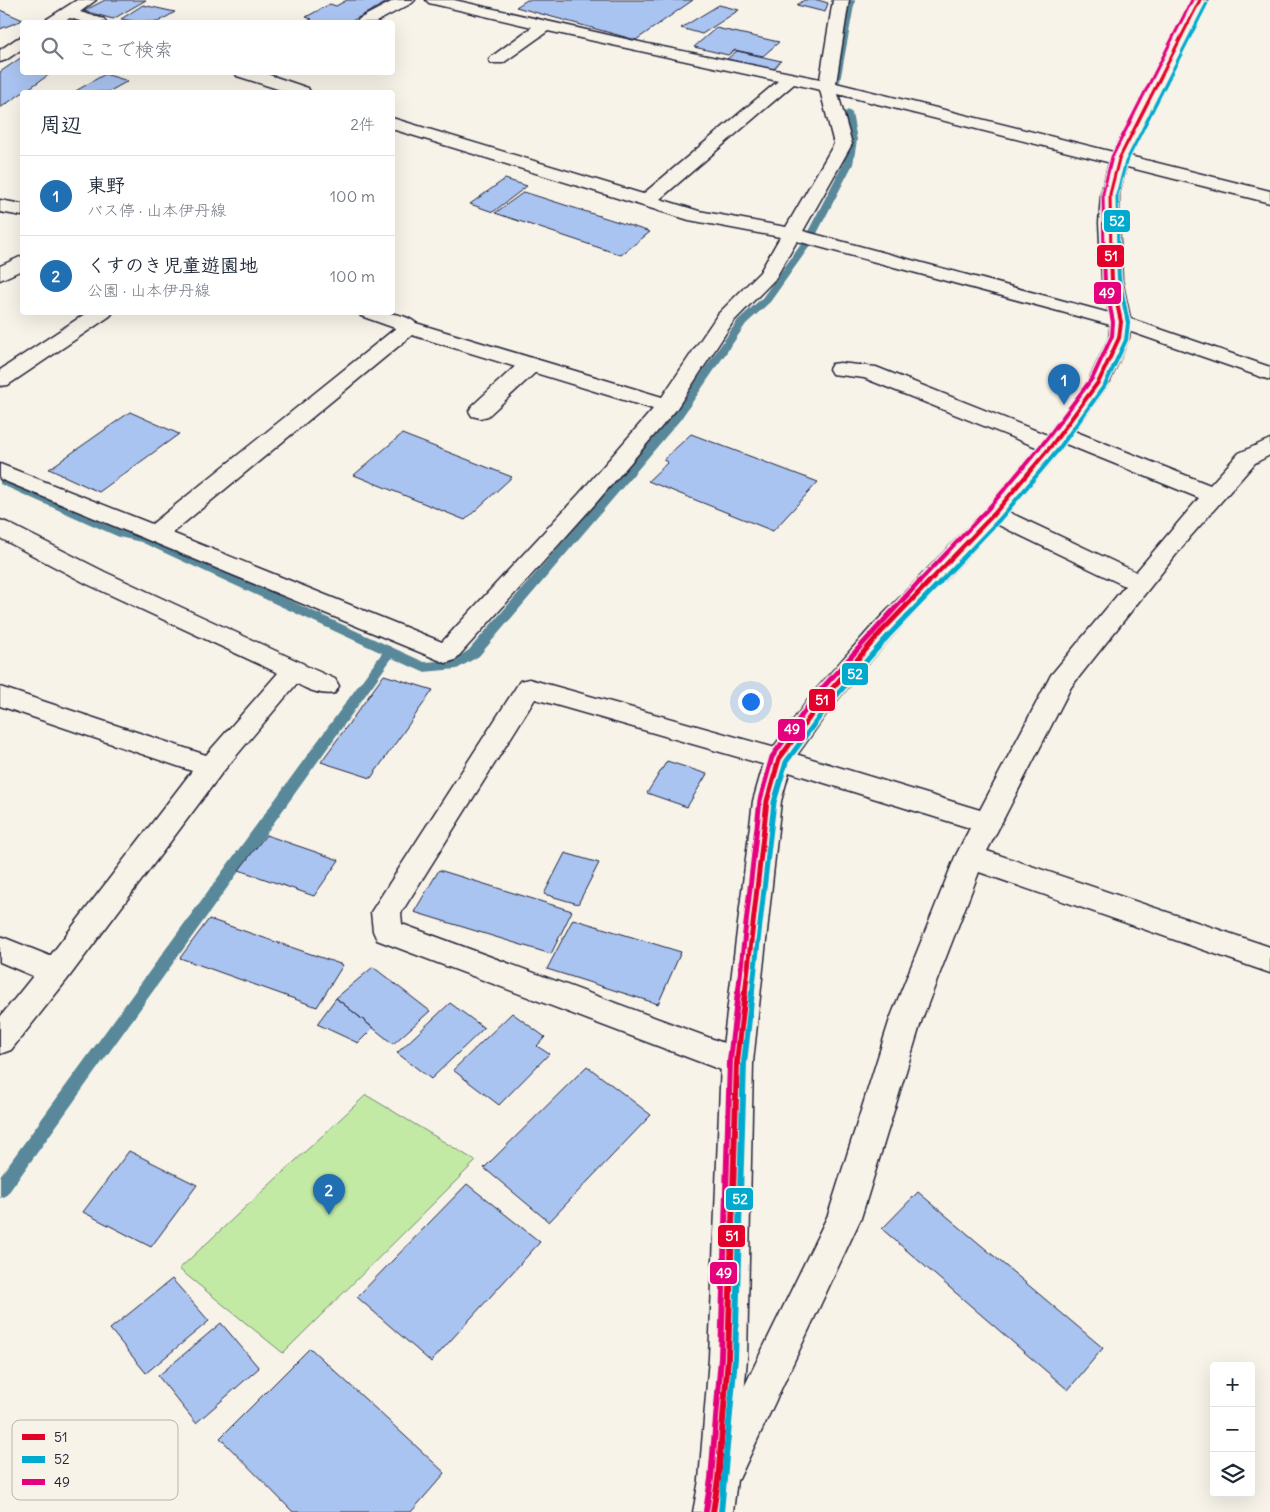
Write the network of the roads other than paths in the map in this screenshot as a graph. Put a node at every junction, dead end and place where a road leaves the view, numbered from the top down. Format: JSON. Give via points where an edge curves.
{"nodes":[{"id":1,"x":88,"y":0,"type":"edge"},
{"id":2,"x":407,"y":0,"type":"edge"},
{"id":3,"x":434,"y":0,"type":"edge"},
{"id":4,"x":841,"y":0,"type":"edge"},
{"id":5,"x":1200,"y":0,"type":"edge"},
{"id":6,"x":68,"y":12,"type":"junction"},
{"id":7,"x":56,"y":20,"type":"edge"},
{"id":8,"x":92,"y":20,"type":"edge"},
{"id":9,"x":369,"y":20,"type":"edge"},
{"id":10,"x":546,"y":25,"type":"junction"},
{"id":11,"x":20,"y":43,"type":"edge"},
{"id":12,"x":0,"y":57,"type":"edge"},
{"id":13,"x":497,"y":60,"type":"dead end"},
{"id":14,"x":260,"y":75,"type":"edge"},
{"id":15,"x":791,"y":78,"type":"junction"},
{"id":16,"x":827,"y":86,"type":"junction"},
{"id":17,"x":297,"y":90,"type":"edge"},
{"id":18,"x":395,"y":124,"type":"edge"},
{"id":19,"x":1119,"y":159,"type":"junction"},
{"id":20,"x":1270,"y":198,"type":"edge"},
{"id":21,"x":646,"y":201,"type":"junction"},
{"id":22,"x":0,"y":206,"type":"edge"},
{"id":23,"x":20,"y":210,"type":"edge"},
{"id":24,"x":793,"y":234,"type":"junction"},
{"id":25,"x":20,"y":263,"type":"edge"},
{"id":26,"x":0,"y":274,"type":"edge"},
{"id":27,"x":98,"y":315,"type":"edge"},
{"id":28,"x":376,"y":315,"type":"edge"},
{"id":29,"x":1121,"y":322,"type":"junction"},
{"id":30,"x":410,"y":327,"type":"junction"},
{"id":31,"x":530,"y":365,"type":"junction"},
{"id":32,"x":840,"y":369,"type":"dead end"},
{"id":33,"x":1270,"y":374,"type":"edge"},
{"id":34,"x":0,"y":380,"type":"edge"},
{"id":35,"x":667,"y":406,"type":"junction"},
{"id":36,"x":480,"y":411,"type":"dead end"},
{"id":37,"x":1057,"y":439,"type":"junction"},
{"id":38,"x":1270,"y":446,"type":"edge"},
{"id":39,"x":0,"y":471,"type":"edge"},
{"id":40,"x":1214,"y":495,"type":"junction"},
{"id":41,"x":994,"y":514,"type":"junction"},
{"id":42,"x":0,"y":528,"type":"edge"},
{"id":43,"x":154,"y":535,"type":"junction"},
{"id":44,"x":1140,"y":583,"type":"junction"},
{"id":45,"x":295,"y":670,"type":"junction"},
{"id":46,"x":326,"y":686,"type":"dead end"},
{"id":47,"x":0,"y":696,"type":"edge"},
{"id":48,"x":780,"y":759,"type":"junction"},
{"id":49,"x":211,"y":767,"type":"junction"},
{"id":50,"x":988,"y":823,"type":"junction"},
{"id":51,"x":970,"y":857,"type":"junction"},
{"id":52,"x":0,"y":948,"type":"edge"},
{"id":53,"x":1270,"y":960,"type":"edge"},
{"id":54,"x":54,"y":972,"type":"junction"},
{"id":55,"x":0,"y":1040,"type":"edge"},
{"id":56,"x":737,"y":1062,"type":"junction"},
{"id":57,"x":718,"y":1480,"type":"junction"},
{"id":58,"x":713,"y":1512,"type":"edge"}],
"edges":[{"from":1,"to":6,"type":"street"},
{"from":2,"to":9,"type":"street"},
{"from":3,"to":10,"type":"street"},
{"from":4,"to":16,"type":"street"},
{"from":5,"to":19,"type":"street"},
{"from":6,"to":7,"type":"street"},
{"from":6,"to":8,"type":"street"},
{"from":10,"to":13,"type":"street"},
{"from":10,"to":15,"type":"street"},
{"from":11,"to":12,"type":"street"},
{"from":14,"to":17,"type":"street"},
{"from":15,"to":16,"type":"street"},
{"from":15,"to":21,"type":"street"},
{"from":16,"to":19,"type":"street"},
{"from":16,"to":24,"type":"street","via":[[843,144]]},
{"from":18,"to":21,"type":"street"},
{"from":19,"to":20,"type":"street"},
{"from":19,"to":29,"type":"street","via":[[1110,194],[1109,223],[1112,280]]},
{"from":21,"to":24,"type":"street","via":[[696,216]]},
{"from":22,"to":23,"type":"street"},
{"from":24,"to":29,"type":"street"},
{"from":24,"to":35,"type":"street","via":[[768,275],[725,318]]},
{"from":25,"to":26,"type":"street"},
{"from":27,"to":34,"type":"street"},
{"from":28,"to":30,"type":"street"},
{"from":29,"to":33,"type":"street"},
{"from":29,"to":37,"type":"street","via":[[1119,338],[1099,381]]},
{"from":30,"to":31,"type":"street"},
{"from":30,"to":43,"type":"street","via":[[243,452]]},
{"from":31,"to":35,"type":"street"},
{"from":31,"to":36,"type":"street"},
{"from":32,"to":37,"type":"street","via":[[868,372]]},
{"from":35,"to":43,"type":"street","via":[[446,654]]},
{"from":37,"to":40,"type":"street"},
{"from":37,"to":41,"type":"street"},
{"from":38,"to":40,"type":"street","via":[[1248,458]]},
{"from":39,"to":43,"type":"street"},
{"from":40,"to":44,"type":"street"},
{"from":41,"to":44,"type":"street"},
{"from":41,"to":48,"type":"street","via":[[882,631],[830,691]]},
{"from":42,"to":45,"type":"street","via":[[96,578]]},
{"from":44,"to":50,"type":"street","via":[[1060,682]]},
{"from":45,"to":46,"type":"street"},
{"from":45,"to":49,"type":"street"},
{"from":47,"to":49,"type":"street"},
{"from":48,"to":50,"type":"street"},
{"from":48,"to":56,"type":"street","via":[[767,801]]},
{"from":48,"to":56,"type":"street","via":[[528,688],[386,912],[388,931]]},
{"from":49,"to":54,"type":"street"},
{"from":50,"to":51,"type":"street"},
{"from":51,"to":53,"type":"street"},
{"from":51,"to":57,"type":"street","via":[[906,1019],[844,1218]]},
{"from":52,"to":54,"type":"street"},
{"from":54,"to":55,"type":"street"},
{"from":56,"to":57,"type":"street","via":[[728,1358]]},
{"from":57,"to":58,"type":"street"}]}
